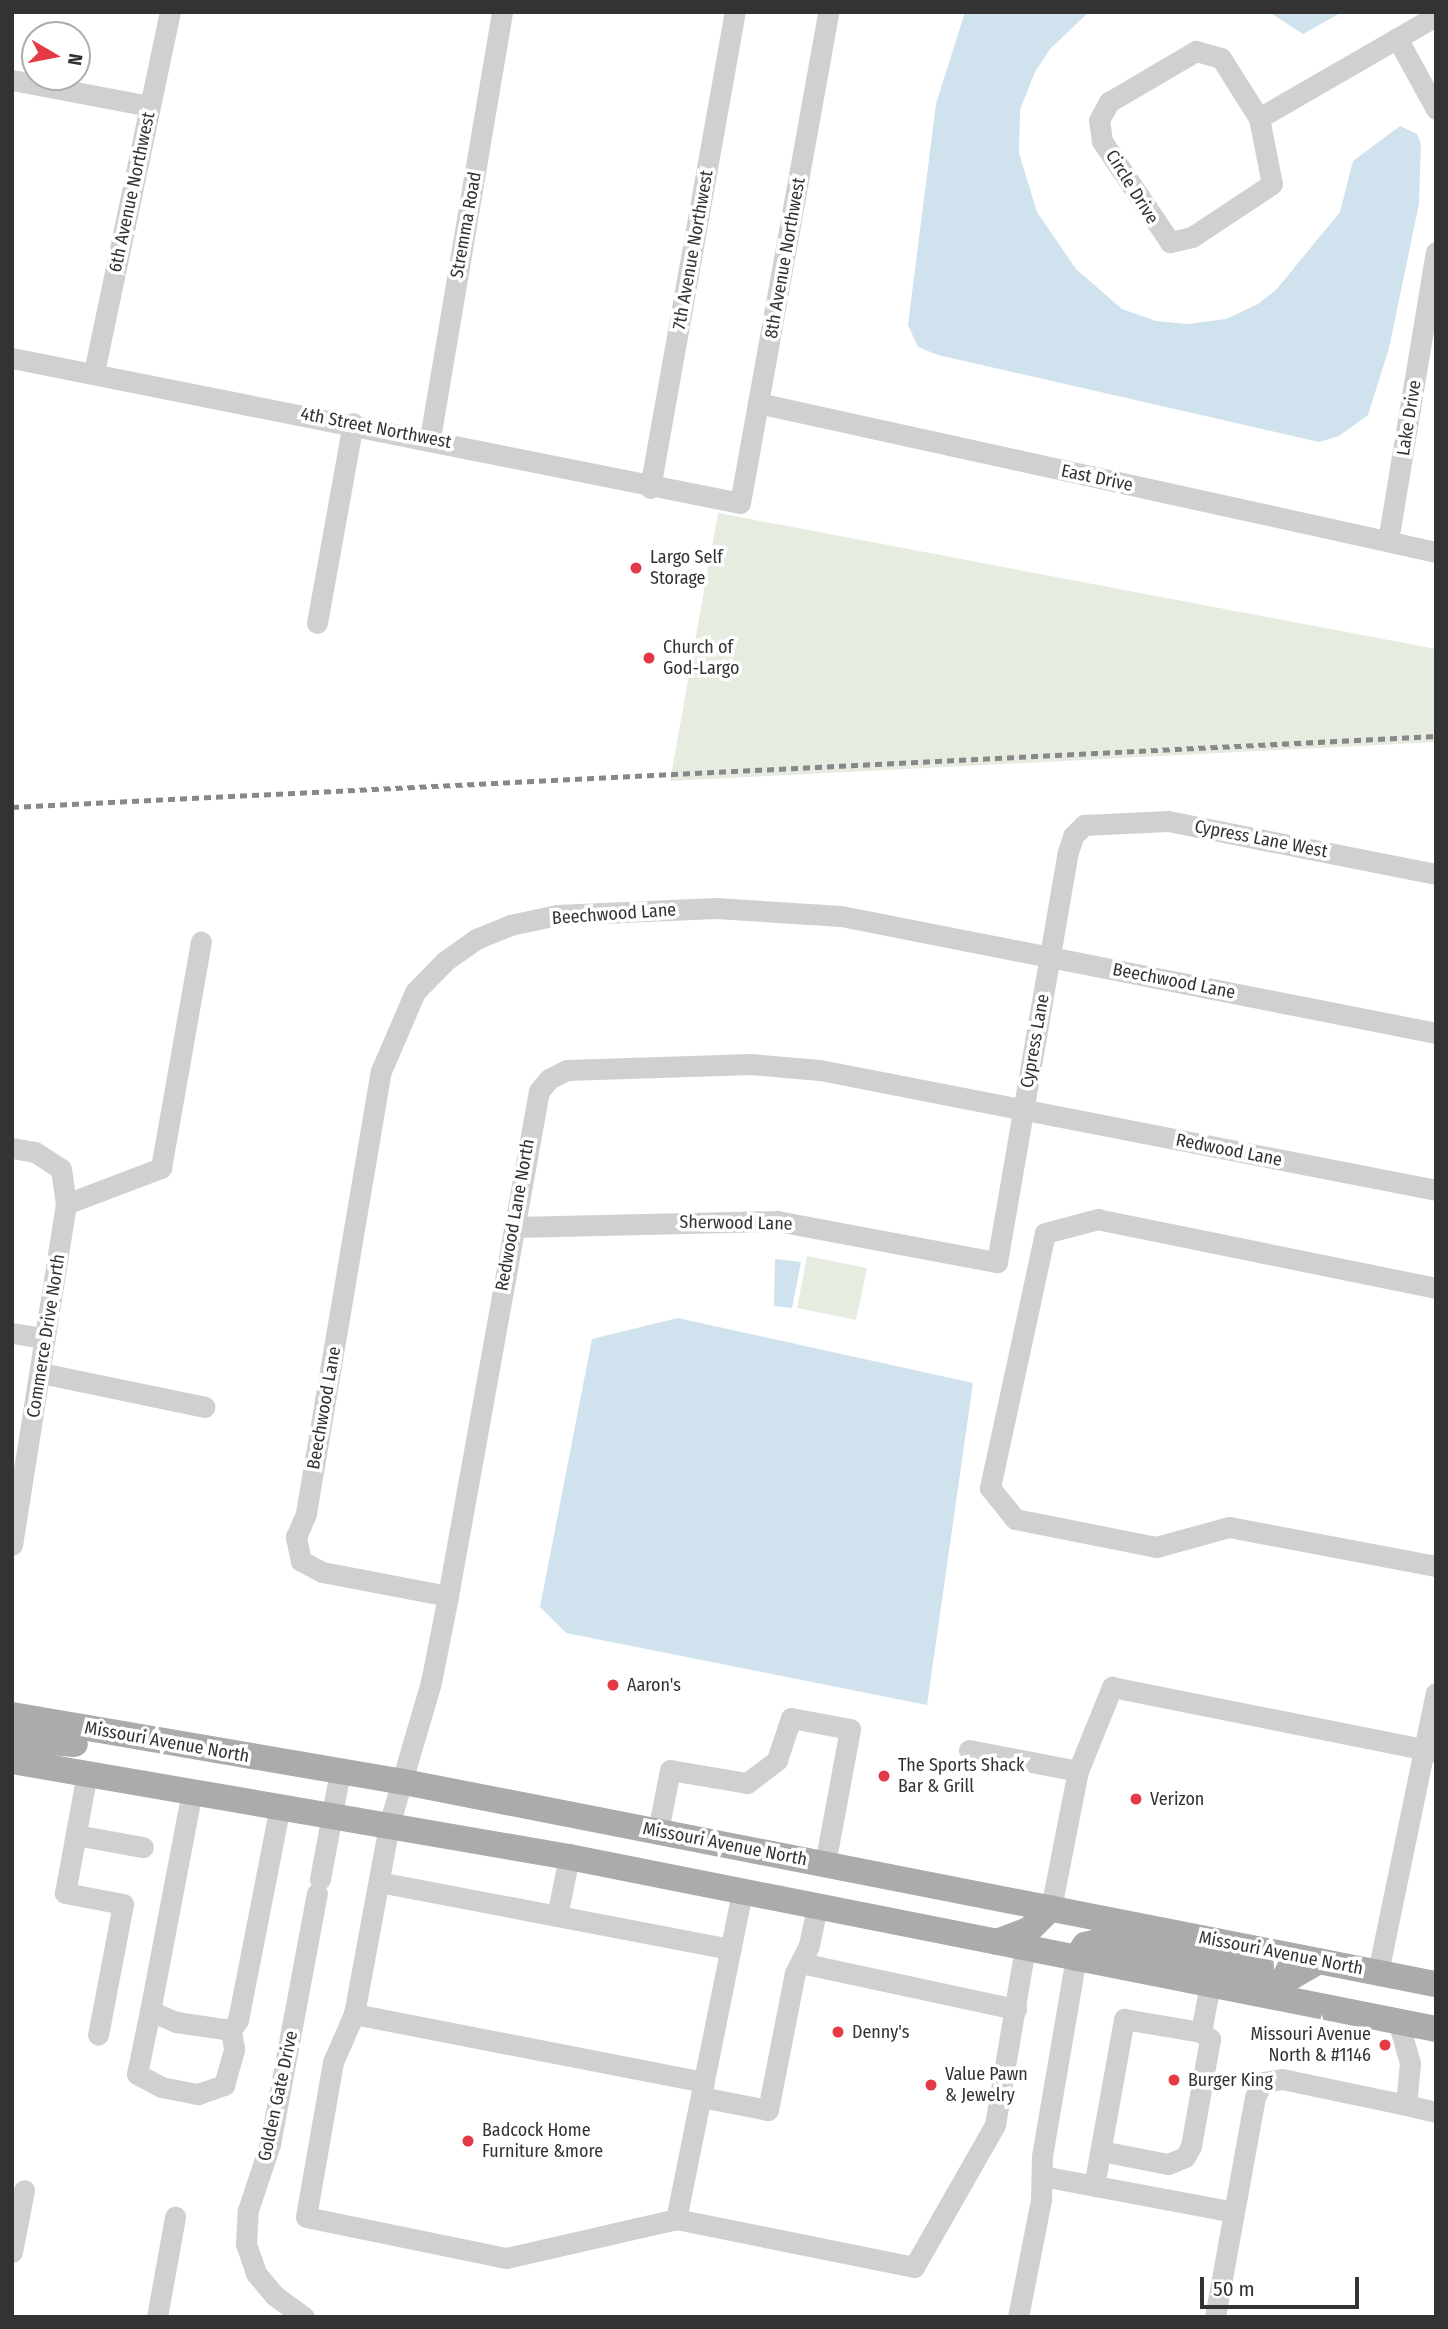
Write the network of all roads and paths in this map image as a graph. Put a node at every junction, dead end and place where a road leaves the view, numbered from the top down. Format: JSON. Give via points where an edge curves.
{"nodes":[{"id":1,"x":170,"y":12,"type":"edge"},
{"id":2,"x":502,"y":12,"type":"edge"},
{"id":3,"x":735,"y":12,"type":"edge"},
{"id":4,"x":828,"y":12,"type":"edge"},
{"id":5,"x":1436,"y":16,"type":"edge"},
{"id":6,"x":1397,"y":38,"type":"junction"},
{"id":7,"x":12,"y":80,"type":"edge"},
{"id":8,"x":150,"y":106,"type":"junction"},
{"id":9,"x":1436,"y":109,"type":"edge"},
{"id":10,"x":1259,"y":118,"type":"junction"},
{"id":11,"x":1436,"y":252,"type":"edge"},
{"id":12,"x":12,"y":358,"type":"edge"},
{"id":13,"x":94,"y":372,"type":"junction"},
{"id":14,"x":758,"y":404,"type":"junction"},
{"id":15,"x":353,"y":423,"type":"junction"},
{"id":16,"x":430,"y":438,"type":"junction"},
{"id":17,"x":650,"y":488,"type":"junction"},
{"id":18,"x":740,"y":503,"type":"joint"},
{"id":19,"x":1388,"y":541,"type":"junction"},
{"id":20,"x":1436,"y":552,"type":"edge"},
{"id":21,"x":317,"y":623,"type":"dead end"},
{"id":22,"x":1084,"y":825,"type":"joint"},
{"id":23,"x":1436,"y":874,"type":"edge"},
{"id":24,"x":201,"y":942,"type":"dead end"},
{"id":25,"x":1050,"y":956,"type":"junction"},
{"id":26,"x":1436,"y":1033,"type":"edge"},
{"id":27,"x":1023,"y":1109,"type":"junction"},
{"id":28,"x":12,"y":1148,"type":"edge"},
{"id":29,"x":1436,"y":1191,"type":"edge"},
{"id":30,"x":66,"y":1204,"type":"junction"},
{"id":31,"x":514,"y":1227,"type":"junction"},
{"id":32,"x":997,"y":1262,"type":"joint"},
{"id":33,"x":1436,"y":1288,"type":"edge"},
{"id":34,"x":12,"y":1333,"type":"edge"},
{"id":35,"x":44,"y":1338,"type":"junction"},
{"id":36,"x":41,"y":1373,"type":"junction"},
{"id":37,"x":205,"y":1407,"type":"dead end"},
{"id":38,"x":18,"y":1473,"type":"edge"},
{"id":39,"x":14,"y":1519,"type":"edge"},
{"id":40,"x":12,"y":1545,"type":"edge"},
{"id":41,"x":1436,"y":1566,"type":"edge"},
{"id":42,"x":448,"y":1596,"type":"junction"},
{"id":43,"x":1436,"y":1693,"type":"edge"},
{"id":44,"x":12,"y":1715,"type":"edge"},
{"id":45,"x":114,"y":1734,"type":"junction"},
{"id":46,"x":12,"y":1739,"type":"edge"},
{"id":47,"x":1430,"y":1750,"type":"edge"},
{"id":48,"x":969,"y":1751,"type":"dead end"},
{"id":49,"x":12,"y":1760,"type":"edge"},
{"id":50,"x":340,"y":1771,"type":"junction"},
{"id":51,"x":1078,"y":1771,"type":"junction"},
{"id":52,"x":87,"y":1773,"type":"junction"},
{"id":53,"x":399,"y":1781,"type":"junction"},
{"id":54,"x":192,"y":1791,"type":"junction"},
{"id":55,"x":280,"y":1806,"type":"junction"},
{"id":56,"x":332,"y":1815,"type":"junction"},
{"id":57,"x":389,"y":1825,"type":"junction"},
{"id":58,"x":658,"y":1831,"type":"junction"},
{"id":59,"x":76,"y":1835,"type":"junction"},
{"id":60,"x":143,"y":1847,"type":"dead end"},
{"id":61,"x":569,"y":1857,"type":"junction"},
{"id":62,"x":825,"y":1864,"type":"junction"},
{"id":63,"x":379,"y":1882,"type":"junction"},
{"id":64,"x":742,"y":1892,"type":"junction"},
{"id":65,"x":817,"y":1907,"type":"junction"},
{"id":66,"x":1051,"y":1908,"type":"junction"},
{"id":67,"x":557,"y":1916,"type":"junction"},
{"id":68,"x":997,"y":1942,"type":"junction"},
{"id":69,"x":1026,"y":1948,"type":"junction"},
{"id":70,"x":731,"y":1949,"type":"junction"},
{"id":71,"x":1076,"y":1958,"type":"junction"},
{"id":72,"x":1320,"y":1961,"type":"junction"},
{"id":73,"x":801,"y":1963,"type":"junction"},
{"id":74,"x":1378,"y":1972,"type":"junction"},
{"id":75,"x":1210,"y":1984,"type":"junction"},
{"id":76,"x":1436,"y":1984,"type":"edge"},
{"id":77,"x":1016,"y":2009,"type":"junction"},
{"id":78,"x":150,"y":2011,"type":"junction"},
{"id":79,"x":354,"y":2014,"type":"junction"},
{"id":80,"x":1398,"y":2021,"type":"junction"},
{"id":81,"x":1436,"y":2029,"type":"edge"},
{"id":82,"x":231,"y":2030,"type":"junction"},
{"id":83,"x":1201,"y":2032,"type":"junction"},
{"id":84,"x":99,"y":2035,"type":"dead end"},
{"id":85,"x":703,"y":2090,"type":"junction"},
{"id":86,"x":1407,"y":2102,"type":"junction"},
{"id":87,"x":1436,"y":2112,"type":"edge"},
{"id":88,"x":1101,"y":2151,"type":"junction"},
{"id":89,"x":1042,"y":2176,"type":"junction"},
{"id":90,"x":1094,"y":2186,"type":"junction"},
{"id":91,"x":24,"y":2190,"type":"dead end"},
{"id":92,"x":1234,"y":2213,"type":"junction"},
{"id":93,"x":175,"y":2217,"type":"dead end"},
{"id":94,"x":676,"y":2219,"type":"junction"},
{"id":95,"x":12,"y":2252,"type":"edge"},
{"id":96,"x":157,"y":2317,"type":"edge"},
{"id":97,"x":304,"y":2317,"type":"edge"},
{"id":98,"x":1018,"y":2317,"type":"edge"},
{"id":99,"x":1215,"y":2317,"type":"edge"}],
"edges":[{"from":1,"to":8,"type":"street","name":"6th Avenue Northwest"},
{"from":2,"to":16,"type":"street","name":"Stremma Road"},
{"from":3,"to":17,"type":"street","name":"7th Avenue Northwest"},
{"from":4,"to":14,"type":"street","name":"8th Avenue Northwest"},
{"from":5,"to":6,"type":"street"},
{"from":6,"to":9,"type":"street"},
{"from":6,"to":10,"type":"street"},
{"from":7,"to":8,"type":"street"},
{"from":8,"to":13,"type":"street","name":"6th Avenue Northwest"},
{"from":10,"to":10,"type":"street","name":"Circle Drive","via":[[1272,184],[1179,242],[1164,238],[1098,131],[1098,120],[1109,102],[1196,51],[1221,58]]},
{"from":11,"to":19,"type":"street","name":"Lake Drive"},
{"from":12,"to":13,"type":"street","name":"4th Street Northwest"},
{"from":13,"to":15,"type":"street","name":"4th Street Northwest"},
{"from":14,"to":18,"type":"street","name":"8th Avenue Northwest"},
{"from":14,"to":19,"type":"street","name":"East Drive"},
{"from":15,"to":16,"type":"street","name":"4th Street Northwest"},
{"from":15,"to":21,"type":"street"},
{"from":16,"to":17,"type":"street","name":"4th Street Northwest"},
{"from":17,"to":18,"type":"street","name":"4th Street Northwest"},
{"from":19,"to":20,"type":"street","name":"East Drive"},
{"from":22,"to":23,"type":"street","name":"Cypress Lane West","via":[[1168,821]]},
{"from":22,"to":25,"type":"street","name":"Cypress Lane","via":[[1073,836],[1067,855]]},
{"from":24,"to":30,"type":"street","via":[[161,1168]]},
{"from":25,"to":26,"type":"street","name":"Beechwood Lane"},
{"from":25,"to":27,"type":"street","name":"Cypress Lane"},
{"from":25,"to":42,"type":"street","name":"Beechwood Lane","via":[[841,916],[773,909],[583,914],[510,925],[476,939],[422,984],[396,1028],[381,1071],[306,1513],[296,1537],[301,1561],[322,1572]]},
{"from":27,"to":29,"type":"street","name":"Redwood Lane"},
{"from":27,"to":31,"type":"street","name":"Redwood Lane North","via":[[820,1070],[751,1064],[567,1070],[549,1079],[534,1104]]},
{"from":27,"to":32,"type":"street","name":"Cypress Lane"},
{"from":28,"to":30,"type":"street","name":"Commerce Drive North","via":[[35,1152],[61,1169]]},
{"from":30,"to":35,"type":"street","name":"Commerce Drive North"},
{"from":31,"to":32,"type":"street","name":"Sherwood Lane","via":[[776,1221]]},
{"from":31,"to":42,"type":"street","name":"Redwood Lane North"},
{"from":33,"to":41,"type":"street","via":[[1098,1219],[1045,1233],[990,1488],[1015,1519],[1157,1547],[1229,1527]]},
{"from":34,"to":35,"type":"street"},
{"from":35,"to":36,"type":"street","name":"Commerce Drive North"},
{"from":36,"to":37,"type":"street"},
{"from":36,"to":38,"type":"street","name":"Commerce Drive North"},
{"from":38,"to":39,"type":"street","name":"Commerce Drive North"},
{"from":39,"to":40,"type":"street","name":"Commerce Drive North"},
{"from":42,"to":53,"type":"street","name":"Redwood Lane North","via":[[431,1682]]},
{"from":43,"to":47,"type":"street"},
{"from":44,"to":45,"type":"main road","name":"Missouri Avenue North"},
{"from":45,"to":46,"type":"main road","via":[[76,1744]]},
{"from":45,"to":50,"type":"main road","name":"Missouri Avenue North"},
{"from":47,"to":51,"type":"street","via":[[1112,1687]]},
{"from":47,"to":74,"type":"street"},
{"from":48,"to":51,"type":"street"},
{"from":49,"to":52,"type":"main road"},
{"from":50,"to":53,"type":"main road","name":"Missouri Avenue North"},
{"from":50,"to":56,"type":"street","name":"Golden Gate Drive"},
{"from":51,"to":66,"type":"street"},
{"from":52,"to":54,"type":"main road"},
{"from":52,"to":59,"type":"street"},
{"from":53,"to":57,"type":"street","name":"Redwood Lane North"},
{"from":53,"to":58,"type":"main road","name":"Missouri Avenue North"},
{"from":54,"to":55,"type":"main road"},
{"from":54,"to":78,"type":"street"},
{"from":55,"to":56,"type":"main road"},
{"from":55,"to":82,"type":"street","via":[[238,2020]]},
{"from":56,"to":57,"type":"main road"},
{"from":56,"to":97,"type":"street","name":"Golden Gate Drive","via":[[270,2144],[248,2210],[246,2244],[256,2273]]},
{"from":57,"to":61,"type":"main road"},
{"from":57,"to":63,"type":"street","name":"Redwood Lane North"},
{"from":58,"to":62,"type":"main road","name":"Missouri Avenue North"},
{"from":58,"to":62,"type":"street","via":[[670,1770],[747,1783],[777,1759],[791,1718],[850,1729]]},
{"from":59,"to":60,"type":"street"},
{"from":59,"to":84,"type":"street","via":[[65,1894],[123,1904]]},
{"from":61,"to":64,"type":"main road"},
{"from":61,"to":67,"type":"street"},
{"from":62,"to":66,"type":"main road","name":"Missouri Avenue North"},
{"from":63,"to":67,"type":"street"},
{"from":63,"to":79,"type":"street","name":"Redwood Lane North"},
{"from":64,"to":65,"type":"main road"},
{"from":64,"to":70,"type":"street"},
{"from":65,"to":68,"type":"main road"},
{"from":65,"to":73,"type":"street"},
{"from":66,"to":68,"type":"main road","via":[[1029,1930]]},
{"from":66,"to":72,"type":"main road","name":"Missouri Avenue North"},
{"from":67,"to":70,"type":"street"},
{"from":68,"to":69,"type":"main road"},
{"from":69,"to":71,"type":"main road"},
{"from":69,"to":77,"type":"street"},
{"from":70,"to":85,"type":"street"},
{"from":71,"to":72,"type":"main road","via":[[1085,1945],[1101,1941],[1293,1976]]},
{"from":71,"to":75,"type":"main road"},
{"from":71,"to":89,"type":"street"},
{"from":72,"to":74,"type":"main road","name":"Missouri Avenue North"},
{"from":73,"to":77,"type":"street"},
{"from":73,"to":85,"type":"street","via":[[795,1973],[768,2110]]},
{"from":74,"to":76,"type":"main road","name":"Missouri Avenue North"},
{"from":75,"to":80,"type":"main road"},
{"from":75,"to":83,"type":"street"},
{"from":77,"to":94,"type":"street","via":[[995,2125],[914,2267]]},
{"from":78,"to":82,"type":"street","via":[[176,2022]]},
{"from":78,"to":82,"type":"street","via":[[137,2074],[161,2087],[198,2094],[224,2085],[234,2049]]},
{"from":79,"to":85,"type":"street"},
{"from":79,"to":94,"type":"street","name":"Redwood Lane North","via":[[333,2062],[306,2217],[506,2258]]},
{"from":80,"to":81,"type":"main road"},
{"from":80,"to":86,"type":"street","via":[[1409,2063]]},
{"from":83,"to":88,"type":"street","via":[[1124,2019]]},
{"from":83,"to":88,"type":"street","via":[[1210,2039],[1191,2146],[1185,2157],[1168,2164]]},
{"from":85,"to":94,"type":"street"},
{"from":86,"to":87,"type":"street"},
{"from":86,"to":92,"type":"street","via":[[1282,2079],[1263,2082],[1255,2097]]},
{"from":88,"to":90,"type":"street"},
{"from":89,"to":90,"type":"street"},
{"from":89,"to":98,"type":"street"},
{"from":90,"to":92,"type":"street"},
{"from":91,"to":95,"type":"street"},
{"from":92,"to":99,"type":"street"},
{"from":93,"to":96,"type":"street"}]}
